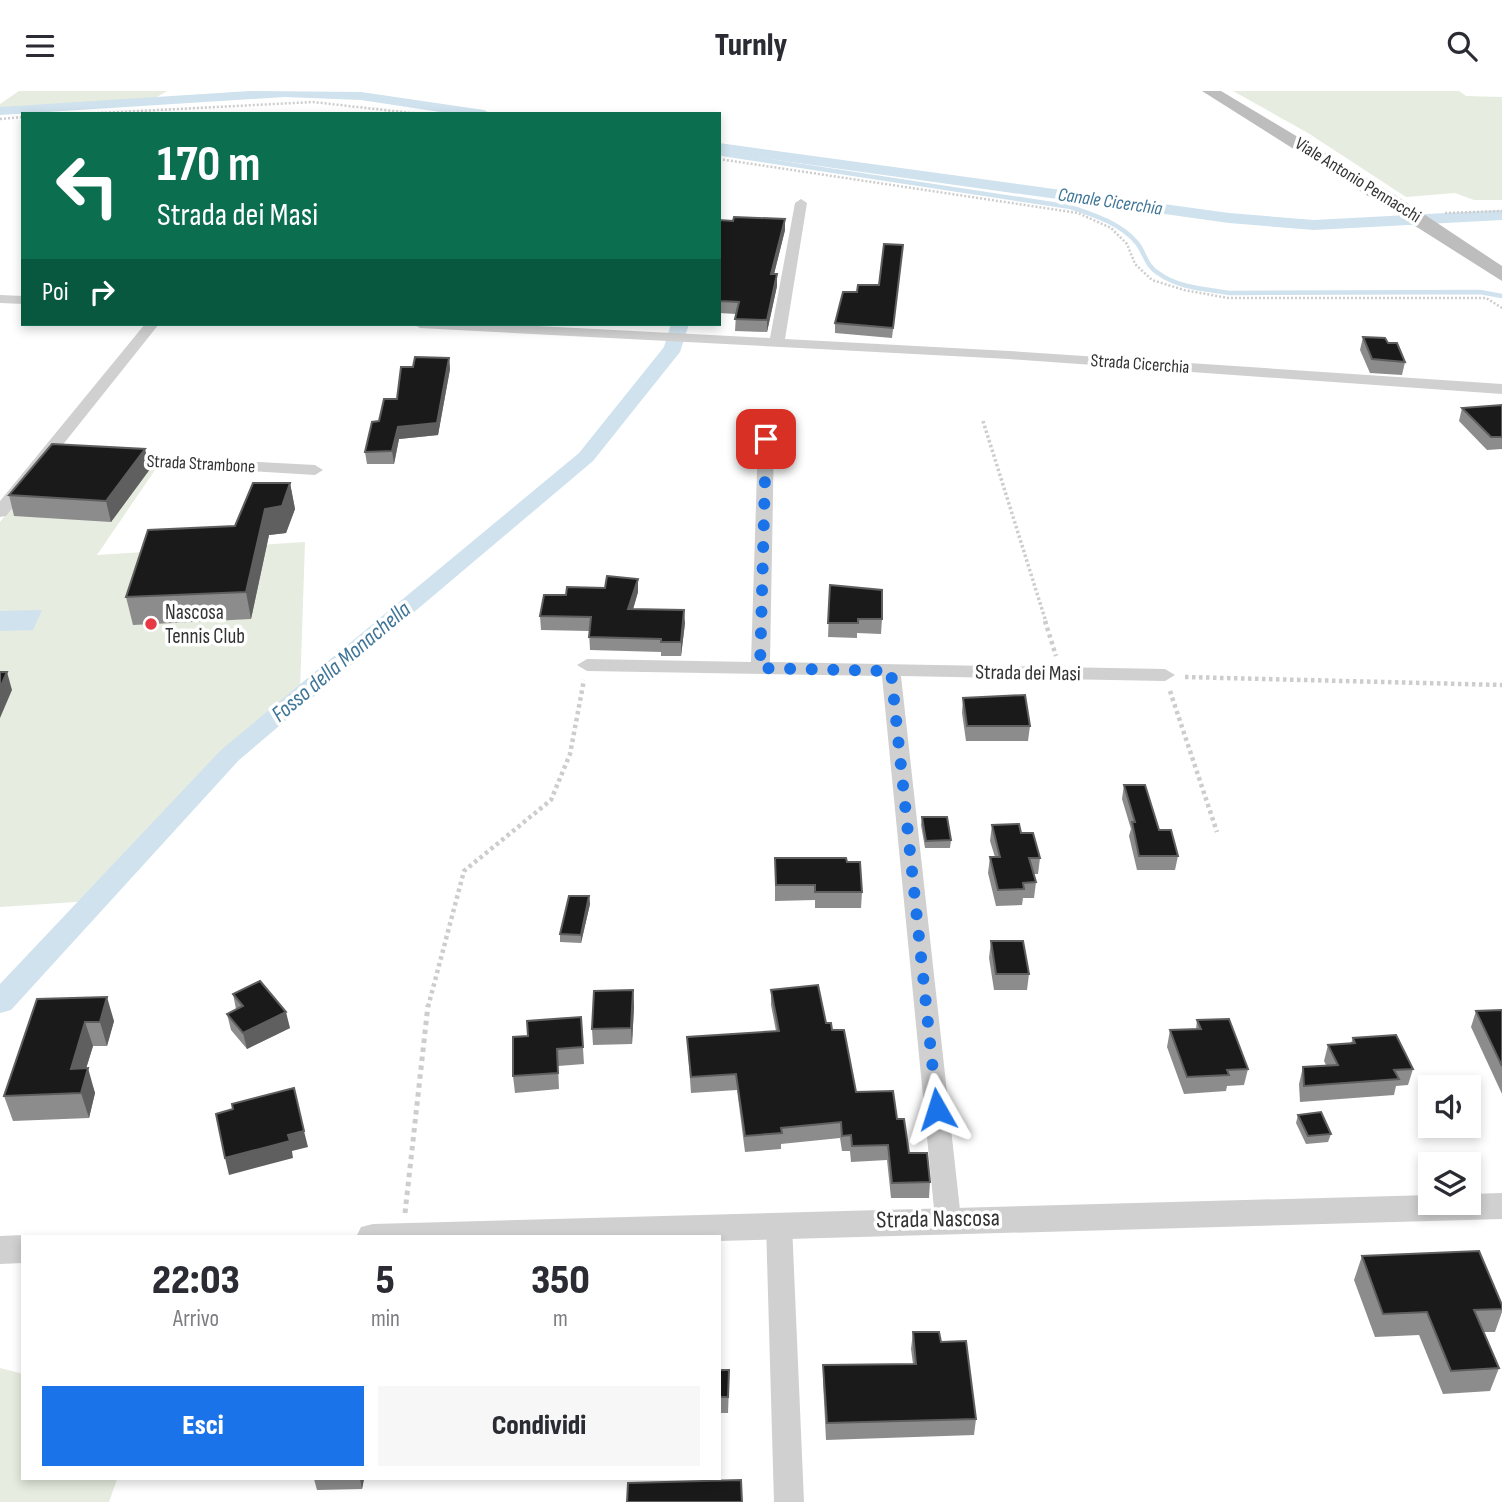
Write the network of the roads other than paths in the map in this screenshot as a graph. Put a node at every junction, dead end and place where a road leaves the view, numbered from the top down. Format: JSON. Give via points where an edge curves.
{"nodes":[{"id":1,"x":1210,"y":91,"type":"edge"},
{"id":2,"x":802,"y":203,"type":"dead end"},
{"id":3,"x":1502,"y":275,"type":"edge"},
{"id":4,"x":0,"y":299,"type":"edge"},
{"id":5,"x":21,"y":300,"type":"edge"},
{"id":6,"x":150,"y":326,"type":"edge"},
{"id":7,"x":466,"y":326,"type":"edge"},
{"id":8,"x":777,"y":342,"type":"junction"},
{"id":9,"x":1502,"y":389,"type":"edge"},
{"id":10,"x":766,"y":439,"type":"dead end"},
{"id":11,"x":46,"y":456,"type":"junction"},
{"id":12,"x":72,"y":457,"type":"edge"},
{"id":13,"x":99,"y":459,"type":"edge"},
{"id":14,"x":315,"y":470,"type":"dead end"},
{"id":15,"x":0,"y":512,"type":"edge"},
{"id":16,"x":587,"y":665,"type":"road end"},
{"id":17,"x":760,"y":668,"type":"junction"},
{"id":18,"x":891,"y":671,"type":"junction"},
{"id":19,"x":1165,"y":675,"type":"road end"},
{"id":20,"x":1502,"y":1206,"type":"edge"},
{"id":21,"x":948,"y":1219,"type":"junction"},
{"id":22,"x":779,"y":1224,"type":"junction"},
{"id":23,"x":448,"y":1235,"type":"edge"},
{"id":24,"x":21,"y":1249,"type":"edge"},
{"id":25,"x":0,"y":1250,"type":"edge"},
{"id":26,"x":789,"y":1502,"type":"edge"}],
"edges":[{"from":1,"to":3,"type":"main road","name":"Viale Antonio Pennacchi","via":[[1410,213],[1440,222]]},
{"from":2,"to":8,"type":"street"},
{"from":4,"to":5,"type":"street"},
{"from":6,"to":11,"type":"street"},
{"from":7,"to":8,"type":"street","name":"Strada Cicerchia"},
{"from":8,"to":9,"type":"street","name":"Strada Cicerchia"},
{"from":10,"to":17,"type":"street"},
{"from":11,"to":12,"type":"street"},
{"from":11,"to":15,"type":"street"},
{"from":13,"to":14,"type":"street","name":"Strada Strambone"},
{"from":16,"to":17,"type":"street","name":"Strada dei Masi"},
{"from":17,"to":18,"type":"street","name":"Strada dei Masi"},
{"from":18,"to":19,"type":"street","name":"Strada dei Masi"},
{"from":18,"to":21,"type":"street"},
{"from":20,"to":21,"type":"street","name":"Strada Nascosa"},
{"from":21,"to":22,"type":"street","name":"Strada Nascosa"},
{"from":22,"to":23,"type":"street","name":"Strada Nascosa"},
{"from":22,"to":26,"type":"street"},
{"from":24,"to":25,"type":"street"}]}
